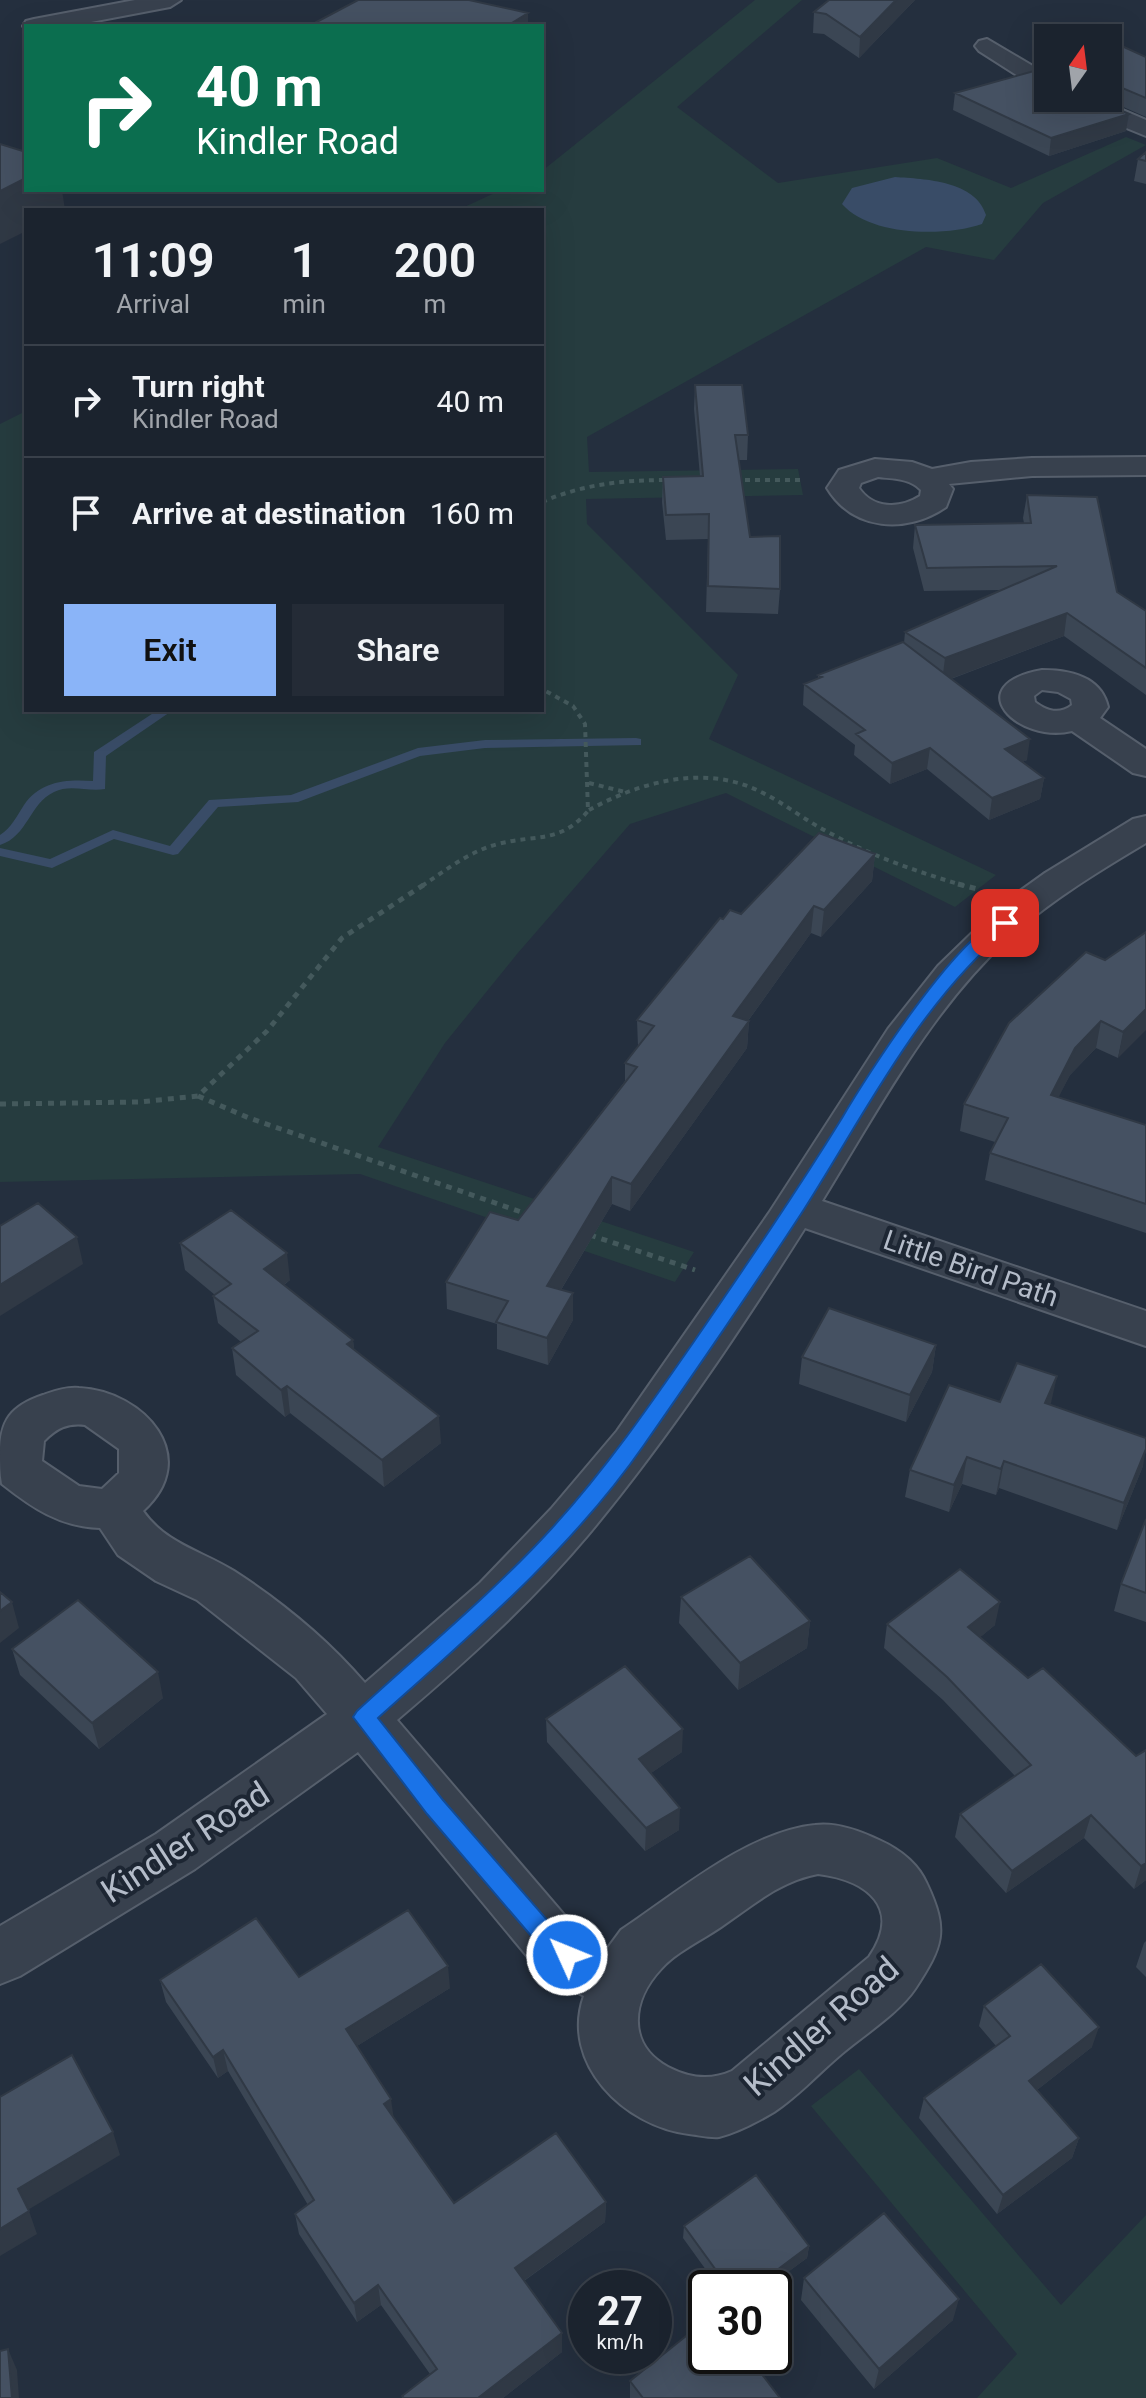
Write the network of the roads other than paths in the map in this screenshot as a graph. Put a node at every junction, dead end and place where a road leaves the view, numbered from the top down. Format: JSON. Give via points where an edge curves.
{"nodes":[{"id":1,"x":170,"y":0,"type":"edge"},
{"id":2,"x":126,"y":4,"type":"edge"},
{"id":3,"x":48,"y":24,"type":"edge"},
{"id":4,"x":987,"y":46,"type":"dead end"},
{"id":5,"x":1034,"y":76,"type":"edge"},
{"id":6,"x":1107,"y":112,"type":"edge"},
{"id":7,"x":1146,"y":129,"type":"edge"},
{"id":8,"x":1146,"y":466,"type":"edge"},
{"id":9,"x":928,"y":479,"type":"junction"},
{"id":10,"x":1078,"y":719,"type":"dead end"},
{"id":11,"x":1146,"y":765,"type":"edge"},
{"id":12,"x":1146,"y":827,"type":"edge"},
{"id":13,"x":795,"y":1208,"type":"junction"},
{"id":14,"x":1146,"y":1329,"type":"edge"},
{"id":15,"x":113,"y":1508,"type":"dead end"},
{"id":16,"x":364,"y":1717,"type":"junction"},
{"id":17,"x":0,"y":1957,"type":"edge"},
{"id":18,"x":617,"y":1983,"type":"junction"}],
"edges":[{"from":1,"to":2,"type":"street"},
{"from":2,"to":3,"type":"street"},
{"from":4,"to":5,"type":"street"},
{"from":6,"to":7,"type":"street"},
{"from":8,"to":9,"type":"street","via":[[1032,467]]},
{"from":9,"to":9,"type":"street","via":[[890,467],[861,471],[843,488],[856,505],[898,514],[916,512],[935,500],[937,489]]},
{"from":10,"to":11,"type":"street"},
{"from":12,"to":13,"type":"street","name":"Kindler Road","via":[[1028,904],[939,988],[887,1057]]},
{"from":13,"to":14,"type":"street","name":"Little Bird Path"},
{"from":13,"to":16,"type":"street","name":"Kindler Road","via":[[635,1443],[559,1535]]},
{"from":15,"to":16,"type":"street","via":[[136,1541],[215,1585],[279,1631]]},
{"from":16,"to":17,"type":"street","name":"Kindler Road","via":[[229,1817]]},
{"from":16,"to":18,"type":"street","via":[[552,1943]]},
{"from":18,"to":18,"type":"street","name":"Kindler Road","via":[[641,1949],[767,1864],[792,1854],[818,1849],[850,1853],[879,1867],[904,1895],[914,1920],[909,1948],[890,1976],[753,2091],[717,2108],[675,2103],[635,2081],[613,2054],[606,2016]]}]}
